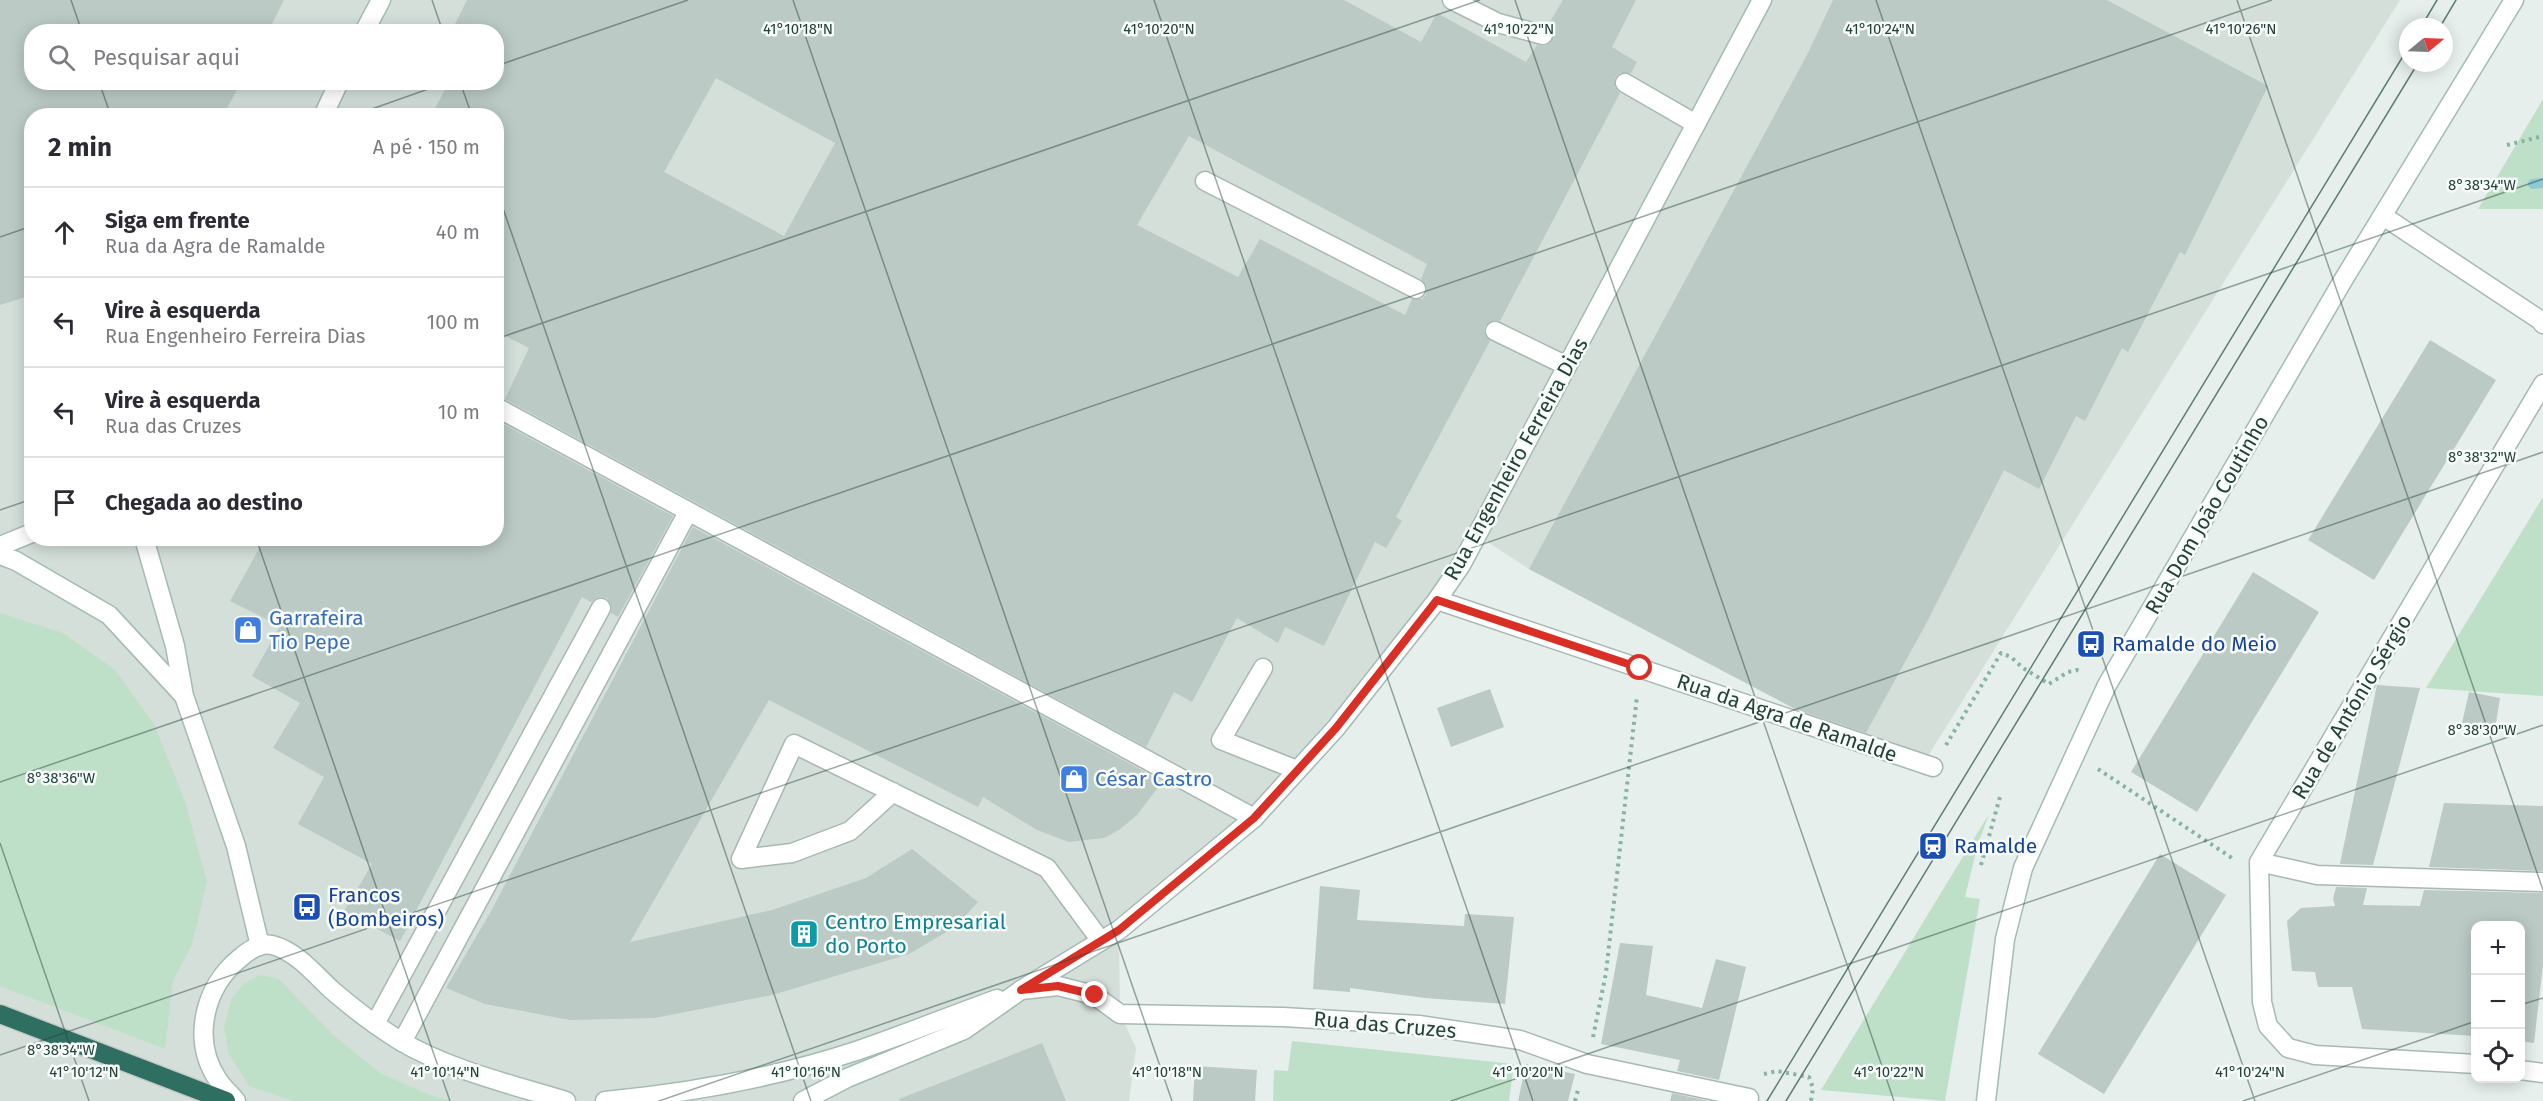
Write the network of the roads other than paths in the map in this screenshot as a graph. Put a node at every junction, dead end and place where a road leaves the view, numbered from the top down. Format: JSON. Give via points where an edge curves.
{"nodes":[{"id":1,"x":381,"y":0,"type":"edge"},
{"id":2,"x":1452,"y":0,"type":"edge"},
{"id":3,"x":1762,"y":0,"type":"edge"},
{"id":4,"x":2514,"y":0,"type":"edge"},
{"id":5,"x":368,"y":24,"type":"edge"},
{"id":6,"x":1542,"y":35,"type":"dead end"},
{"id":7,"x":1625,"y":83,"type":"dead end"},
{"id":8,"x":335,"y":90,"type":"edge"},
{"id":9,"x":327,"y":108,"type":"edge"},
{"id":10,"x":1696,"y":124,"type":"junction"},
{"id":11,"x":1205,"y":181,"type":"dead end"},
{"id":12,"x":2383,"y":216,"type":"junction"},
{"id":13,"x":1416,"y":290,"type":"dead end"},
{"id":14,"x":2543,"y":324,"type":"edge"},
{"id":15,"x":1495,"y":331,"type":"dead end"},
{"id":16,"x":1567,"y":366,"type":"junction"},
{"id":17,"x":2543,"y":384,"type":"edge"},
{"id":18,"x":504,"y":411,"type":"edge"},
{"id":19,"x":688,"y":512,"type":"junction"},
{"id":20,"x":24,"y":536,"type":"edge"},
{"id":21,"x":0,"y":546,"type":"edge"},
{"id":22,"x":146,"y":546,"type":"edge"},
{"id":23,"x":0,"y":555,"type":"edge"},
{"id":24,"x":1437,"y":600,"type":"junction"},
{"id":25,"x":601,"y":608,"type":"dead end"},
{"id":26,"x":1263,"y":668,"type":"dead end"},
{"id":27,"x":184,"y":696,"type":"junction"},
{"id":28,"x":1937,"y":759,"type":"road end"},
{"id":29,"x":1297,"y":770,"type":"junction"},
{"id":30,"x":893,"y":792,"type":"junction"},
{"id":31,"x":1254,"y":818,"type":"junction"},
{"id":32,"x":2259,"y":862,"type":"junction"},
{"id":33,"x":2543,"y":882,"type":"edge"},
{"id":34,"x":1101,"y":942,"type":"junction"},
{"id":35,"x":260,"y":946,"type":"junction"},
{"id":36,"x":1021,"y":990,"type":"junction"},
{"id":37,"x":0,"y":1014,"type":"edge"},
{"id":38,"x":375,"y":1024,"type":"junction"},
{"id":39,"x":402,"y":1042,"type":"junction"},
{"id":40,"x":2471,"y":1064,"type":"edge"},
{"id":41,"x":2525,"y":1071,"type":"edge"},
{"id":42,"x":2543,"y":1073,"type":"edge"},
{"id":43,"x":1749,"y":1098,"type":"dead end"},
{"id":44,"x":807,"y":1099,"type":"edge"},
{"id":45,"x":226,"y":1101,"type":"edge"},
{"id":46,"x":236,"y":1101,"type":"edge"},
{"id":47,"x":566,"y":1101,"type":"edge"},
{"id":48,"x":605,"y":1101,"type":"edge"},
{"id":49,"x":1986,"y":1101,"type":"edge"}],
"edges":[{"from":1,"to":5,"type":"street"},
{"from":2,"to":6,"type":"street","via":[[1498,23]]},
{"from":3,"to":10,"type":"street","name":"Rua Engenheiro Ferreira Dias"},
{"from":4,"to":12,"type":"street","name":"Rua Dom João Coutinho"},
{"from":7,"to":10,"type":"street"},
{"from":8,"to":9,"type":"street"},
{"from":10,"to":16,"type":"street","name":"Rua Engenheiro Ferreira Dias"},
{"from":11,"to":13,"type":"street"},
{"from":12,"to":14,"type":"street"},
{"from":12,"to":49,"type":"street","name":"Rua Dom João Coutinho","via":[[2107,686],[2023,868],[2005,939]]},
{"from":15,"to":16,"type":"street"},
{"from":16,"to":24,"type":"street","name":"Rua Engenheiro Ferreira Dias","via":[[1461,565]]},
{"from":17,"to":32,"type":"street","name":"Rua de António Sérgio"},
{"from":18,"to":19,"type":"street"},
{"from":19,"to":31,"type":"street"},
{"from":19,"to":39,"type":"street"},
{"from":20,"to":21,"type":"street"},
{"from":22,"to":27,"type":"street","via":[[175,646]]},
{"from":23,"to":27,"type":"street","via":[[109,615]]},
{"from":24,"to":28,"type":"street","name":"Rua da Agra de Ramalde","via":[[1640,668]]},
{"from":24,"to":29,"type":"street","name":"Rua Engenheiro Ferreira Dias","via":[[1336,728]]},
{"from":25,"to":38,"type":"street"},
{"from":26,"to":29,"type":"street","via":[[1221,740]]},
{"from":27,"to":35,"type":"street","via":[[236,846]]},
{"from":29,"to":31,"type":"street","name":"Rua Engenheiro Ferreira Dias"},
{"from":30,"to":30,"type":"street","via":[[794,744],[741,859],[792,853],[850,831]]},
{"from":30,"to":34,"type":"street","via":[[1047,868]]},
{"from":31,"to":34,"type":"street","name":"Rua Engenheiro Ferreira Dias"},
{"from":32,"to":33,"type":"street","via":[[2318,875]]},
{"from":32,"to":40,"type":"street","via":[[2262,1002],[2268,1026],[2288,1048],[2315,1055]]},
{"from":34,"to":36,"type":"street","name":"Rua Engenheiro Ferreira Dias"},
{"from":35,"to":38,"type":"street","via":[[269,944],[292,952]]},
{"from":35,"to":46,"type":"street","via":[[226,969],[210,993],[205,1015],[207,1059]]},
{"from":36,"to":43,"type":"street","name":"Rua das Cruzes","via":[[1058,986],[1095,995],[1120,1014],[1419,1025],[1520,1040],[1587,1064]]},
{"from":36,"to":44,"type":"street","name":"Rua Engenheiro Ferreira Dias","via":[[964,1030],[847,1078]]},
{"from":36,"to":48,"type":"street","name":"Rua Engenheiro Ferreira Dias","via":[[801,1067],[679,1092]]},
{"from":37,"to":45,"type":"highway"},
{"from":38,"to":39,"type":"street"},
{"from":39,"to":47,"type":"street","via":[[470,1072]]},
{"from":41,"to":42,"type":"street"}]}
